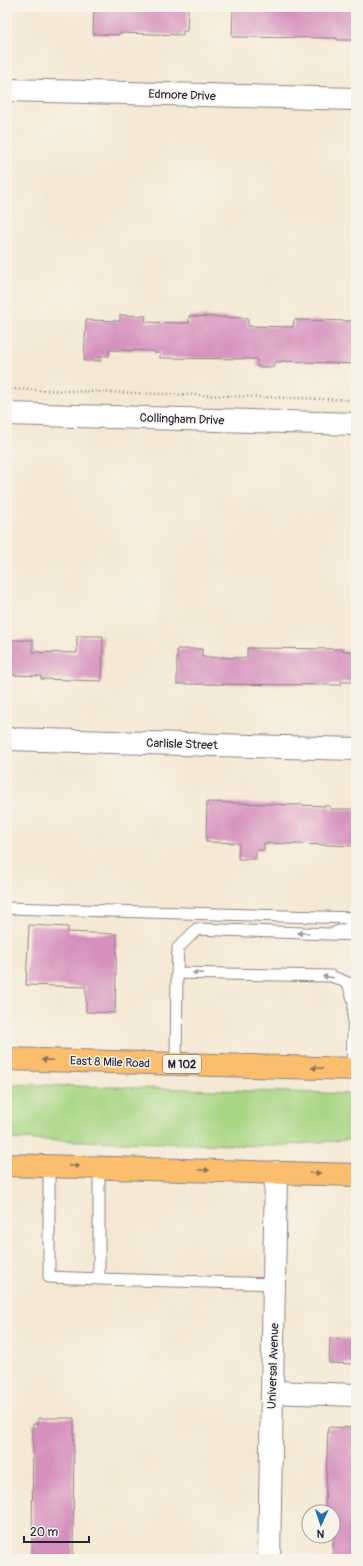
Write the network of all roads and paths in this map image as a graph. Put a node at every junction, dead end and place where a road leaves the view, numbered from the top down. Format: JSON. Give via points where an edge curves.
{"nodes":[{"id":1,"x":7,"y":90,"type":"edge"},
{"id":2,"x":356,"y":99,"type":"edge"},
{"id":3,"x":7,"y":389,"type":"edge"},
{"id":4,"x":356,"y":400,"type":"edge"},
{"id":5,"x":7,"y":414,"type":"edge"},
{"id":6,"x":356,"y":424,"type":"edge"},
{"id":7,"x":7,"y":739,"type":"edge"},
{"id":8,"x":356,"y":749,"type":"edge"},
{"id":9,"x":7,"y":908,"type":"edge"},
{"id":10,"x":356,"y":918,"type":"edge"},
{"id":11,"x":356,"y":926,"type":"edge"},
{"id":12,"x":331,"y":934,"type":"junction"},
{"id":13,"x":356,"y":935,"type":"edge"},
{"id":14,"x":177,"y":973,"type":"junction"},
{"id":15,"x":7,"y":1059,"type":"edge"},
{"id":16,"x":176,"y":1064,"type":"junction"},
{"id":17,"x":354,"y":1069,"type":"edge"},
{"id":18,"x":7,"y":1165,"type":"edge"},
{"id":19,"x":49,"y":1166,"type":"junction"},
{"id":20,"x":99,"y":1167,"type":"junction"},
{"id":21,"x":276,"y":1172,"type":"junction"},
{"id":22,"x":356,"y":1175,"type":"edge"},
{"id":23,"x":99,"y":1279,"type":"junction"},
{"id":24,"x":275,"y":1284,"type":"junction"},
{"id":25,"x":272,"y":1392,"type":"junction"},
{"id":26,"x":356,"y":1395,"type":"edge"},
{"id":27,"x":269,"y":1559,"type":"edge"}],
"edges":[{"from":1,"to":2,"type":"street","name":"Edmore Drive"},
{"from":3,"to":4,"type":"path"},
{"from":5,"to":6,"type":"street","name":"Collingham Drive"},
{"from":7,"to":8,"type":"street","name":"Carlisle Street"},
{"from":9,"to":10,"type":"lane"},
{"from":11,"to":12,"type":"lane"},
{"from":12,"to":13,"type":"lane"},
{"from":12,"to":14,"type":"lane","one_way":true,"via":[[197,929],[178,948]]},
{"from":14,"to":16,"type":"lane"},
{"from":17,"to":14,"type":"lane","one_way":true,"via":[[354,1002],[348,983],[331,976]]},
{"from":16,"to":15,"type":"highway","name":"East 8 Mile Road","number":"M 102","one_way":true},
{"from":17,"to":16,"type":"highway","name":"East 8 Mile Road","number":"M 102","one_way":true},
{"from":18,"to":19,"type":"highway"},
{"from":19,"to":20,"type":"highway","one_way":true},
{"from":19,"to":23,"type":"lane","via":[[49,1277]]},
{"from":20,"to":21,"type":"highway","one_way":true},
{"from":20,"to":23,"type":"lane"},
{"from":21,"to":22,"type":"highway","one_way":true},
{"from":21,"to":24,"type":"street","name":"Universal Avenue"},
{"from":23,"to":24,"type":"lane"},
{"from":24,"to":25,"type":"street","name":"Universal Avenue"},
{"from":25,"to":26,"type":"street"},
{"from":25,"to":27,"type":"street","name":"Universal Avenue"}]}
